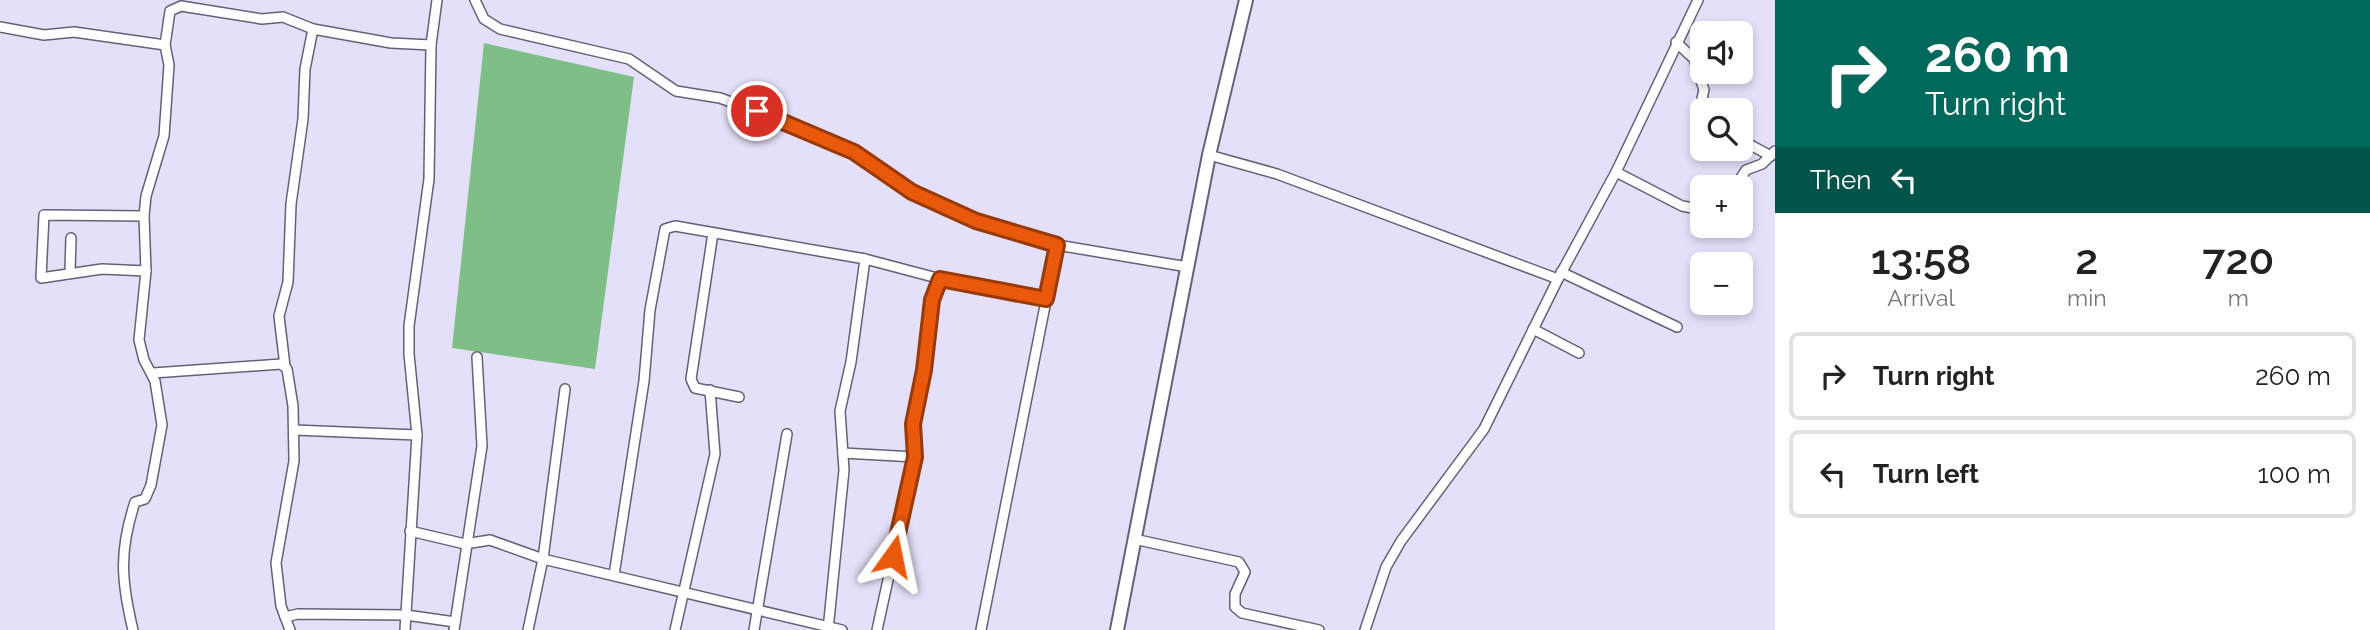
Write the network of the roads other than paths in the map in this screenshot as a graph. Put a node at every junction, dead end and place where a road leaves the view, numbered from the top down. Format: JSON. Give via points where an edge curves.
{"nodes":[{"id":1,"x":168,"y":0,"type":"edge"},
{"id":2,"x":437,"y":0,"type":"edge"},
{"id":3,"x":475,"y":0,"type":"edge"},
{"id":4,"x":1246,"y":0,"type":"edge"},
{"id":5,"x":1698,"y":0,"type":"edge"},
{"id":6,"x":170,"y":10,"type":"junction"},
{"id":7,"x":0,"y":27,"type":"edge"},
{"id":8,"x":313,"y":29,"type":"junction"},
{"id":9,"x":1676,"y":42,"type":"junction"},
{"id":10,"x":165,"y":45,"type":"junction"},
{"id":11,"x":431,"y":46,"type":"junction"},
{"id":12,"x":1702,"y":98,"type":"edge"},
{"id":13,"x":1753,"y":146,"type":"edge"},
{"id":14,"x":1773,"y":153,"type":"edge"},
{"id":15,"x":1209,"y":155,"type":"junction"},
{"id":16,"x":1616,"y":173,"type":"junction"},
{"id":17,"x":1743,"y":175,"type":"edge"},
{"id":18,"x":1690,"y":208,"type":"edge"},
{"id":19,"x":144,"y":216,"type":"junction"},
{"id":20,"x":713,"y":233,"type":"junction"},
{"id":21,"x":71,"y":238,"type":"dead end"},
{"id":22,"x":1057,"y":245,"type":"junction"},
{"id":23,"x":865,"y":259,"type":"junction"},
{"id":24,"x":1188,"y":267,"type":"junction"},
{"id":25,"x":70,"y":271,"type":"junction"},
{"id":26,"x":146,"y":271,"type":"junction"},
{"id":27,"x":1559,"y":275,"type":"junction"},
{"id":28,"x":940,"y":279,"type":"junction"},
{"id":29,"x":1046,"y":299,"type":"junction"},
{"id":30,"x":1677,"y":327,"type":"dead end"},
{"id":31,"x":1533,"y":329,"type":"junction"},
{"id":32,"x":1579,"y":352,"type":"dead end"},
{"id":33,"x":477,"y":357,"type":"dead end"},
{"id":34,"x":285,"y":366,"type":"junction"},
{"id":35,"x":153,"y":373,"type":"junction"},
{"id":36,"x":565,"y":389,"type":"dead end"},
{"id":37,"x":710,"y":390,"type":"junction"},
{"id":38,"x":739,"y":397,"type":"dead end"},
{"id":39,"x":294,"y":430,"type":"junction"},
{"id":40,"x":787,"y":434,"type":"dead end"},
{"id":41,"x":417,"y":435,"type":"junction"},
{"id":42,"x":843,"y":453,"type":"junction"},
{"id":43,"x":915,"y":457,"type":"junction"},
{"id":44,"x":410,"y":531,"type":"junction"},
{"id":45,"x":1134,"y":539,"type":"junction"},
{"id":46,"x":465,"y":544,"type":"junction"},
{"id":47,"x":543,"y":559,"type":"junction"},
{"id":48,"x":614,"y":575,"type":"junction"},
{"id":49,"x":684,"y":592,"type":"junction"},
{"id":50,"x":757,"y":610,"type":"junction"},
{"id":51,"x":406,"y":615,"type":"junction"},
{"id":52,"x":285,"y":617,"type":"junction"},
{"id":53,"x":454,"y":626,"type":"edge"},
{"id":54,"x":829,"y":629,"type":"edge"},
{"id":55,"x":133,"y":630,"type":"edge"},
{"id":56,"x":290,"y":630,"type":"edge"},
{"id":57,"x":405,"y":630,"type":"edge"},
{"id":58,"x":528,"y":630,"type":"edge"},
{"id":59,"x":675,"y":630,"type":"edge"},
{"id":60,"x":754,"y":630,"type":"edge"},
{"id":61,"x":842,"y":630,"type":"edge"},
{"id":62,"x":877,"y":630,"type":"edge"},
{"id":63,"x":981,"y":630,"type":"edge"},
{"id":64,"x":1118,"y":630,"type":"edge"},
{"id":65,"x":1319,"y":630,"type":"edge"},
{"id":66,"x":1364,"y":630,"type":"edge"}],
"edges":[{"from":1,"to":6,"type":"street"},
{"from":2,"to":11,"type":"street"},
{"from":3,"to":22,"type":"street","via":[[484,19],[500,29],[629,59],[676,91],[720,98],[775,118],[854,152],[912,192],[976,221]]},
{"from":4,"to":15,"type":"main road"},
{"from":5,"to":9,"type":"street"},
{"from":6,"to":8,"type":"street","via":[[181,6],[262,19],[283,17]]},
{"from":6,"to":10,"type":"street"},
{"from":7,"to":10,"type":"street"},
{"from":8,"to":11,"type":"street"},
{"from":8,"to":34,"type":"street","via":[[291,204],[288,282],[279,316]]},
{"from":9,"to":12,"type":"street","via":[[1694,60],[1704,90]]},
{"from":9,"to":16,"type":"street"},
{"from":10,"to":19,"type":"street","via":[[169,65],[164,136]]},
{"from":11,"to":41,"type":"street","via":[[429,179],[409,326]]},
{"from":13,"to":14,"type":"street"},
{"from":14,"to":17,"type":"street"},
{"from":15,"to":24,"type":"main road"},
{"from":15,"to":27,"type":"street","via":[[1277,174]]},
{"from":16,"to":18,"type":"street"},
{"from":16,"to":27,"type":"street"},
{"from":19,"to":25,"type":"street","via":[[44,215],[41,278]]},
{"from":19,"to":26,"type":"street"},
{"from":20,"to":23,"type":"street"},
{"from":20,"to":37,"type":"street","via":[[691,379],[695,388]]},
{"from":20,"to":48,"type":"street","via":[[675,226],[665,229],[663,235]]},
{"from":21,"to":25,"type":"street"},
{"from":22,"to":24,"type":"street"},
{"from":22,"to":29,"type":"street"},
{"from":23,"to":28,"type":"street"},
{"from":23,"to":42,"type":"street","via":[[851,362],[839,411]]},
{"from":24,"to":45,"type":"main road"},
{"from":25,"to":26,"type":"street"},
{"from":26,"to":35,"type":"street","via":[[139,340]]},
{"from":27,"to":30,"type":"street"},
{"from":27,"to":31,"type":"street"},
{"from":28,"to":29,"type":"street"},
{"from":28,"to":43,"type":"street","via":[[932,300],[913,424]]},
{"from":29,"to":63,"type":"street"},
{"from":31,"to":32,"type":"street"},
{"from":31,"to":66,"type":"street","via":[[1478,439],[1430,499],[1386,567]]},
{"from":33,"to":46,"type":"street","via":[[482,446]]},
{"from":34,"to":35,"type":"street"},
{"from":34,"to":39,"type":"street"},
{"from":35,"to":55,"type":"street","via":[[162,425],[159,450],[145,499],[135,502],[121,555]]},
{"from":36,"to":47,"type":"street"},
{"from":37,"to":38,"type":"street"},
{"from":37,"to":49,"type":"street","via":[[715,454]]},
{"from":39,"to":41,"type":"street"},
{"from":39,"to":52,"type":"street","via":[[294,461],[276,563]]},
{"from":40,"to":50,"type":"street"},
{"from":41,"to":44,"type":"street"},
{"from":42,"to":43,"type":"street"},
{"from":42,"to":54,"type":"street"},
{"from":43,"to":62,"type":"street"},
{"from":44,"to":46,"type":"street"},
{"from":44,"to":51,"type":"street"},
{"from":45,"to":64,"type":"main road"},
{"from":45,"to":65,"type":"street","via":[[1239,562],[1245,572],[1235,594],[1235,607],[1242,613]]},
{"from":46,"to":47,"type":"street","via":[[491,540]]},
{"from":46,"to":53,"type":"street"},
{"from":47,"to":48,"type":"street"},
{"from":47,"to":58,"type":"street"},
{"from":48,"to":49,"type":"street"},
{"from":49,"to":50,"type":"street"},
{"from":49,"to":59,"type":"street"},
{"from":50,"to":54,"type":"street"},
{"from":50,"to":60,"type":"street"},
{"from":51,"to":52,"type":"street"},
{"from":51,"to":53,"type":"street"},
{"from":51,"to":57,"type":"street"},
{"from":52,"to":56,"type":"street"},
{"from":54,"to":61,"type":"street"}]}
